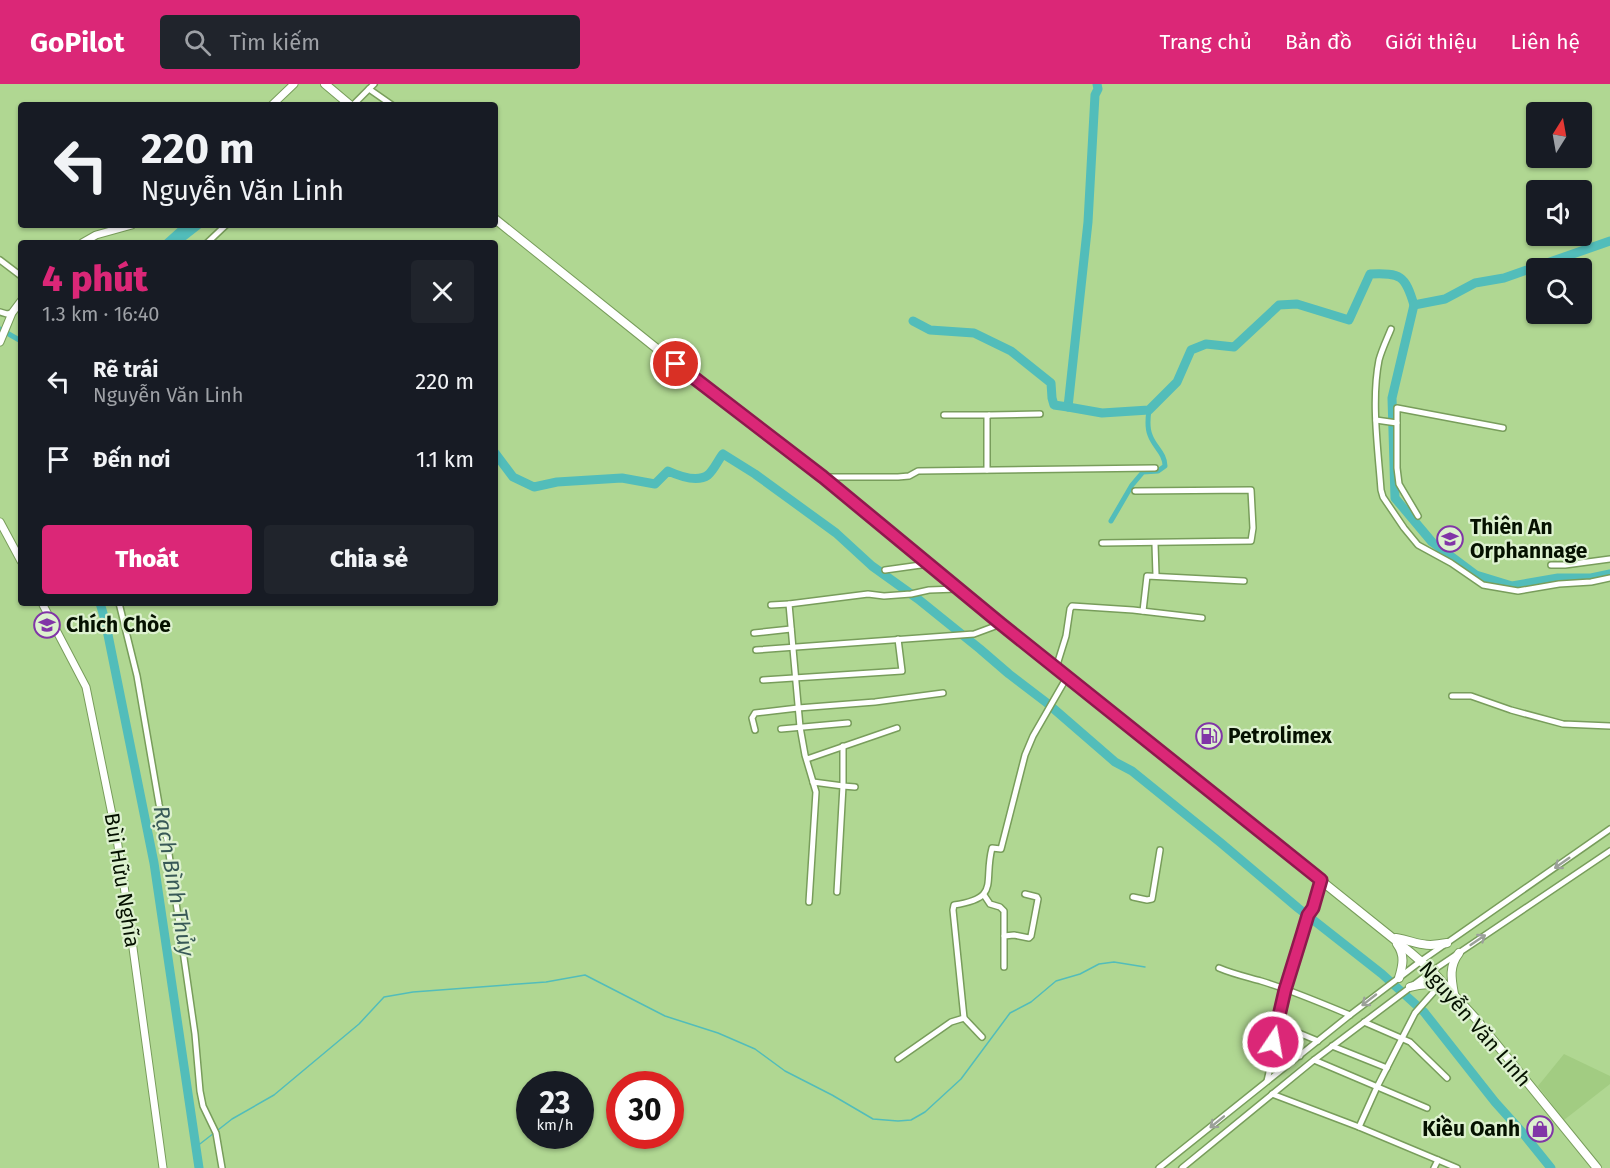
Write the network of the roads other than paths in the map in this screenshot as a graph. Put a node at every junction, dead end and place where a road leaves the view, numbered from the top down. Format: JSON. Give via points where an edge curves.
{"nodes":[{"id":1,"x":294,"y":84,"type":"edge"},
{"id":2,"x":324,"y":84,"type":"edge"},
{"id":3,"x":372,"y":87,"type":"edge"},
{"id":4,"x":275,"y":102,"type":"edge"},
{"id":5,"x":347,"y":102,"type":"edge"},
{"id":6,"x":354,"y":102,"type":"edge"},
{"id":7,"x":389,"y":102,"type":"edge"},
{"id":8,"x":498,"y":221,"type":"edge"},
{"id":9,"x":121,"y":228,"type":"edge"},
{"id":10,"x":223,"y":228,"type":"edge"},
{"id":11,"x":87,"y":240,"type":"edge"},
{"id":12,"x":210,"y":240,"type":"edge"},
{"id":13,"x":0,"y":260,"type":"edge"},
{"id":14,"x":18,"y":274,"type":"edge"},
{"id":15,"x":18,"y":306,"type":"edge"},
{"id":16,"x":0,"y":312,"type":"edge"},
{"id":17,"x":11,"y":316,"type":"junction"},
{"id":18,"x":1390,"y":329,"type":"dead end"},
{"id":19,"x":0,"y":341,"type":"edge"},
{"id":20,"x":1040,"y":414,"type":"dead end"},
{"id":21,"x":944,"y":415,"type":"dead end"},
{"id":22,"x":988,"y":415,"type":"junction"},
{"id":23,"x":1378,"y":421,"type":"junction"},
{"id":24,"x":1395,"y":422,"type":"junction"},
{"id":25,"x":1503,"y":428,"type":"dead end"},
{"id":26,"x":1155,"y":468,"type":"dead end"},
{"id":27,"x":987,"y":470,"type":"junction"},
{"id":28,"x":823,"y":477,"type":"junction"},
{"id":29,"x":1135,"y":491,"type":"dead end"},
{"id":30,"x":1418,"y":516,"type":"dead end"},
{"id":31,"x":0,"y":522,"type":"edge"},
{"id":32,"x":1102,"y":543,"type":"dead end"},
{"id":33,"x":1155,"y":544,"type":"junction"},
{"id":34,"x":18,"y":555,"type":"edge"},
{"id":35,"x":1610,"y":559,"type":"edge"},
{"id":36,"x":928,"y":564,"type":"junction"},
{"id":37,"x":1551,"y":565,"type":"dead end"},
{"id":38,"x":885,"y":570,"type":"dead end"},
{"id":39,"x":1156,"y":575,"type":"junction"},
{"id":40,"x":1610,"y":578,"type":"edge"},
{"id":41,"x":1244,"y":581,"type":"dead end"},
{"id":42,"x":959,"y":589,"type":"junction"},
{"id":43,"x":789,"y":604,"type":"junction"},
{"id":44,"x":771,"y":605,"type":"dead end"},
{"id":45,"x":44,"y":606,"type":"edge"},
{"id":46,"x":120,"y":606,"type":"edge"},
{"id":47,"x":1143,"y":611,"type":"junction"},
{"id":48,"x":1202,"y":618,"type":"dead end"},
{"id":49,"x":1001,"y":624,"type":"junction"},
{"id":50,"x":791,"y":628,"type":"junction"},
{"id":51,"x":754,"y":633,"type":"dead end"},
{"id":52,"x":898,"y":639,"type":"junction"},
{"id":53,"x":792,"y":647,"type":"junction"},
{"id":54,"x":756,"y":650,"type":"dead end"},
{"id":55,"x":1056,"y":668,"type":"junction"},
{"id":56,"x":1067,"y":677,"type":"junction"},
{"id":57,"x":795,"y":678,"type":"junction"},
{"id":58,"x":763,"y":680,"type":"dead end"},
{"id":59,"x":943,"y":693,"type":"dead end"},
{"id":60,"x":1452,"y":696,"type":"dead end"},
{"id":61,"x":798,"y":708,"type":"junction"},
{"id":62,"x":848,"y":723,"type":"dead end"},
{"id":63,"x":1610,"y":726,"type":"edge"},
{"id":64,"x":800,"y":727,"type":"junction"},
{"id":65,"x":897,"y":728,"type":"dead end"},
{"id":66,"x":781,"y":729,"type":"dead end"},
{"id":67,"x":755,"y":730,"type":"dead end"},
{"id":68,"x":843,"y":746,"type":"junction"},
{"id":69,"x":807,"y":759,"type":"junction"},
{"id":70,"x":813,"y":782,"type":"junction"},
{"id":71,"x":843,"y":786,"type":"junction"},
{"id":72,"x":855,"y":787,"type":"dead end"},
{"id":73,"x":1610,"y":829,"type":"edge"},
{"id":74,"x":1160,"y":850,"type":"dead end"},
{"id":75,"x":1610,"y":851,"type":"edge"},
{"id":76,"x":1321,"y":880,"type":"junction"},
{"id":77,"x":837,"y":892,"type":"dead end"},
{"id":78,"x":1025,"y":894,"type":"dead end"},
{"id":79,"x":984,"y":895,"type":"junction"},
{"id":80,"x":1132,"y":897,"type":"dead end"},
{"id":81,"x":809,"y":902,"type":"dead end"},
{"id":82,"x":1004,"y":936,"type":"junction"},
{"id":83,"x":1392,"y":937,"type":"junction"},
{"id":84,"x":1447,"y":942,"type":"junction"},
{"id":85,"x":1459,"y":953,"type":"junction"},
{"id":86,"x":1421,"y":961,"type":"junction"},
{"id":87,"x":1004,"y":967,"type":"dead end"},
{"id":88,"x":1219,"y":968,"type":"dead end"},
{"id":89,"x":1432,"y":971,"type":"junction"},
{"id":90,"x":1399,"y":978,"type":"junction"},
{"id":91,"x":1440,"y":984,"type":"junction"},
{"id":92,"x":1410,"y":987,"type":"junction"},
{"id":93,"x":1285,"y":990,"type":"junction"},
{"id":94,"x":1454,"y":994,"type":"junction"},
{"id":95,"x":1350,"y":1015,"type":"junction"},
{"id":96,"x":964,"y":1018,"type":"junction"},
{"id":97,"x":1364,"y":1022,"type":"junction"},
{"id":98,"x":1277,"y":1024,"type":"junction"},
{"id":99,"x":982,"y":1037,"type":"dead end"},
{"id":100,"x":1402,"y":1039,"type":"junction"},
{"id":101,"x":1318,"y":1041,"type":"junction"},
{"id":102,"x":1275,"y":1046,"type":"junction"},
{"id":103,"x":1332,"y":1046,"type":"junction"},
{"id":104,"x":1300,"y":1056,"type":"junction"},
{"id":105,"x":898,"y":1059,"type":"dead end"},
{"id":106,"x":1314,"y":1060,"type":"junction"},
{"id":107,"x":1387,"y":1068,"type":"junction"},
{"id":108,"x":1447,"y":1078,"type":"dead end"},
{"id":109,"x":1268,"y":1081,"type":"junction"},
{"id":110,"x":1377,"y":1087,"type":"junction"},
{"id":111,"x":1272,"y":1094,"type":"junction"},
{"id":112,"x":1243,"y":1101,"type":"junction"},
{"id":113,"x":1427,"y":1108,"type":"dead end"},
{"id":114,"x":1250,"y":1112,"type":"junction"},
{"id":115,"x":1359,"y":1127,"type":"junction"},
{"id":116,"x":1438,"y":1160,"type":"junction"},
{"id":117,"x":163,"y":1168,"type":"edge"},
{"id":118,"x":222,"y":1168,"type":"edge"},
{"id":119,"x":1160,"y":1168,"type":"edge"},
{"id":120,"x":1182,"y":1168,"type":"edge"},
{"id":121,"x":1434,"y":1168,"type":"edge"},
{"id":122,"x":1457,"y":1168,"type":"edge"},
{"id":123,"x":1597,"y":1168,"type":"edge"}],
"edges":[{"from":1,"to":4,"type":"main road"},
{"from":2,"to":5,"type":"highway"},
{"from":3,"to":6,"type":"street"},
{"from":3,"to":7,"type":"street"},
{"from":8,"to":28,"type":"highway","name":"Nguyễn Văn Linh"},
{"from":9,"to":11,"type":"main road"},
{"from":10,"to":12,"type":"street"},
{"from":13,"to":14,"type":"street"},
{"from":15,"to":17,"type":"main road"},
{"from":16,"to":17,"type":"street"},
{"from":17,"to":19,"type":"main road"},
{"from":18,"to":23,"type":"street","via":[[1380,358]]},
{"from":20,"to":22,"type":"street"},
{"from":21,"to":22,"type":"street"},
{"from":22,"to":27,"type":"street"},
{"from":23,"to":24,"type":"street"},
{"from":23,"to":40,"type":"street","via":[[1383,497],[1422,548],[1483,585],[1508,590]]},
{"from":24,"to":25,"type":"street","via":[[1397,405]]},
{"from":24,"to":30,"type":"street","via":[[1398,481]]},
{"from":26,"to":27,"type":"street"},
{"from":27,"to":28,"type":"street","via":[[918,471],[898,477]]},
{"from":28,"to":36,"type":"highway","name":"Nguyễn Văn Linh"},
{"from":29,"to":33,"type":"street","via":[[1251,490],[1251,541]]},
{"from":31,"to":34,"type":"main road"},
{"from":32,"to":33,"type":"street"},
{"from":33,"to":39,"type":"street"},
{"from":35,"to":37,"type":"street"},
{"from":36,"to":38,"type":"street"},
{"from":36,"to":42,"type":"highway","name":"Nguyễn Văn Linh"},
{"from":39,"to":41,"type":"street"},
{"from":39,"to":47,"type":"street","via":[[1147,576]]},
{"from":42,"to":43,"type":"street","via":[[867,594]]},
{"from":42,"to":49,"type":"highway","name":"Nguyễn Văn Linh"},
{"from":43,"to":44,"type":"street"},
{"from":43,"to":50,"type":"street"},
{"from":45,"to":117,"type":"main road","name":"Bùi Hữu Nghĩa","via":[[86,687],[117,839]]},
{"from":46,"to":118,"type":"street","via":[[137,676],[167,840],[200,1091],[215,1132]]},
{"from":47,"to":48,"type":"street"},
{"from":47,"to":55,"type":"street","via":[[1071,607]]},
{"from":49,"to":52,"type":"street","via":[[974,634]]},
{"from":49,"to":55,"type":"highway","name":"Nguyễn Văn Linh"},
{"from":50,"to":51,"type":"street"},
{"from":50,"to":53,"type":"street"},
{"from":52,"to":53,"type":"street"},
{"from":52,"to":57,"type":"street","via":[[902,671]]},
{"from":53,"to":54,"type":"street"},
{"from":53,"to":57,"type":"street"},
{"from":55,"to":56,"type":"highway","name":"Nguyễn Văn Linh"},
{"from":56,"to":76,"type":"highway","name":"Nguyễn Văn Linh"},
{"from":56,"to":79,"type":"street","via":[[1025,755],[1000,849],[992,848]]},
{"from":57,"to":58,"type":"street"},
{"from":57,"to":61,"type":"street"},
{"from":59,"to":61,"type":"street"},
{"from":60,"to":63,"type":"street","via":[[1471,696],[1563,724]]},
{"from":61,"to":64,"type":"street"},
{"from":61,"to":67,"type":"street","via":[[753,714]]},
{"from":62,"to":64,"type":"street"},
{"from":64,"to":66,"type":"street"},
{"from":64,"to":69,"type":"street"},
{"from":65,"to":68,"type":"street"},
{"from":68,"to":69,"type":"street"},
{"from":68,"to":71,"type":"street"},
{"from":69,"to":70,"type":"street"},
{"from":70,"to":71,"type":"street"},
{"from":70,"to":81,"type":"street","via":[[816,798]]},
{"from":71,"to":72,"type":"street"},
{"from":71,"to":77,"type":"street"},
{"from":73,"to":84,"type":"street","one_way":true},
{"from":74,"to":80,"type":"street","via":[[1152,899]]},
{"from":85,"to":75,"type":"street","one_way":true},
{"from":76,"to":83,"type":"highway","name":"Nguyễn Văn Linh"},
{"from":76,"to":93,"type":"street"},
{"from":78,"to":82,"type":"street","via":[[1038,899],[1031,936]]},
{"from":79,"to":82,"type":"street","via":[[990,904],[1004,911]]},
{"from":79,"to":96,"type":"street","via":[[954,905],[953,910]]},
{"from":82,"to":87,"type":"street"},
{"from":83,"to":84,"type":"highway","via":[[1430,946]]},
{"from":83,"to":86,"type":"highway","name":"Nguyễn Văn Linh"},
{"from":83,"to":90,"type":"highway","via":[[1403,956]]},
{"from":84,"to":86,"type":"street"},
{"from":85,"to":89,"type":"street"},
{"from":85,"to":94,"type":"highway","via":[[1451,971]]},
{"from":86,"to":89,"type":"highway","name":"Nguyễn Văn Linh"},
{"from":86,"to":90,"type":"street"},
{"from":88,"to":93,"type":"street"},
{"from":89,"to":91,"type":"highway","name":"Nguyễn Văn Linh"},
{"from":89,"to":92,"type":"street"},
{"from":90,"to":95,"type":"street","one_way":true},
{"from":91,"to":92,"type":"highway"},
{"from":91,"to":94,"type":"highway","name":"Nguyễn Văn Linh"},
{"from":91,"to":100,"type":"street","via":[[1415,1013]]},
{"from":92,"to":97,"type":"street"},
{"from":93,"to":95,"type":"street"},
{"from":93,"to":98,"type":"street"},
{"from":94,"to":123,"type":"highway","name":"Nguyễn Văn Linh"},
{"from":95,"to":101,"type":"street"},
{"from":96,"to":99,"type":"street"},
{"from":96,"to":105,"type":"street","via":[[951,1022]]},
{"from":97,"to":100,"type":"street"},
{"from":97,"to":103,"type":"street"},
{"from":98,"to":101,"type":"street"},
{"from":98,"to":102,"type":"street"},
{"from":100,"to":107,"type":"street"},
{"from":100,"to":108,"type":"street"},
{"from":101,"to":104,"type":"street"},
{"from":102,"to":104,"type":"street"},
{"from":102,"to":109,"type":"street"},
{"from":103,"to":106,"type":"street"},
{"from":103,"to":107,"type":"street"},
{"from":104,"to":109,"type":"street"},
{"from":106,"to":110,"type":"street"},
{"from":106,"to":111,"type":"street"},
{"from":107,"to":110,"type":"street"},
{"from":109,"to":112,"type":"street"},
{"from":110,"to":113,"type":"street"},
{"from":110,"to":115,"type":"street"},
{"from":111,"to":114,"type":"street"},
{"from":111,"to":115,"type":"street"},
{"from":112,"to":114,"type":"street"},
{"from":112,"to":119,"type":"street","one_way":true},
{"from":114,"to":120,"type":"street"},
{"from":115,"to":116,"type":"street"},
{"from":116,"to":121,"type":"street"},
{"from":116,"to":122,"type":"street"}]}
